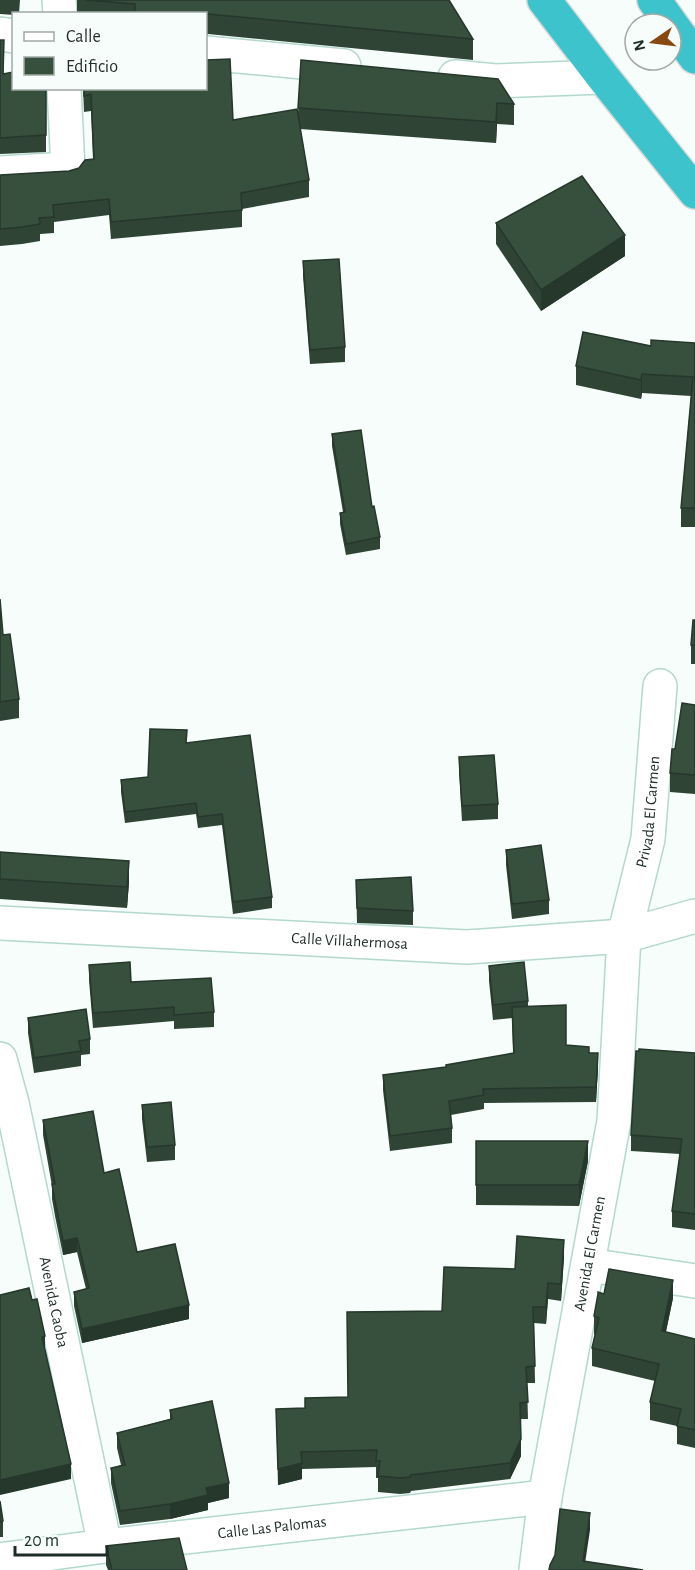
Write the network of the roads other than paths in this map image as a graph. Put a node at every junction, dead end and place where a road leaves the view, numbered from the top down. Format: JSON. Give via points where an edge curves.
{"nodes":[{"id":1,"x":544,"y":0,"type":"edge"},
{"id":2,"x":654,"y":0,"type":"edge"},
{"id":3,"x":207,"y":54,"type":"edge"},
{"id":4,"x":695,"y":57,"type":"edge"},
{"id":5,"x":368,"y":69,"type":"edge"},
{"id":6,"x":426,"y":74,"type":"edge"},
{"id":7,"x":603,"y":77,"type":"junction"},
{"id":8,"x":64,"y":90,"type":"edge"},
{"id":9,"x":0,"y":173,"type":"edge"},
{"id":10,"x":695,"y":192,"type":"edge"},
{"id":11,"x":660,"y":687,"type":"dead end"},
{"id":12,"x":695,"y":916,"type":"edge"},
{"id":13,"x":0,"y":923,"type":"edge"},
{"id":14,"x":624,"y":936,"type":"junction"},
{"id":15,"x":0,"y":1059,"type":"edge"},
{"id":16,"x":588,"y":1265,"type":"junction"},
{"id":17,"x":695,"y":1281,"type":"edge"},
{"id":18,"x":545,"y":1497,"type":"junction"},
{"id":19,"x":105,"y":1546,"type":"junction"},
{"id":20,"x":16,"y":1562,"type":"edge"},
{"id":21,"x":536,"y":1570,"type":"edge"}],
"edges":[{"from":1,"to":7,"type":"highway"},
{"from":2,"to":4,"type":"highway"},
{"from":3,"to":5,"type":"street"},
{"from":6,"to":7,"type":"street","via":[[495,81]]},
{"from":7,"to":10,"type":"highway"},
{"from":8,"to":9,"type":"street","via":[[69,169]]},
{"from":11,"to":14,"type":"street","name":"Privada El Carmen","via":[[648,839]]},
{"from":12,"to":14,"type":"street","name":"Calle Villahermosa"},
{"from":13,"to":14,"type":"street","name":"Calle Villahermosa","via":[[467,947]]},
{"from":14,"to":16,"type":"street","name":"Avenida El Carmen","via":[[614,1121]]},
{"from":15,"to":19,"type":"street","name":"Avenida Caoba"},
{"from":16,"to":17,"type":"street"},
{"from":16,"to":18,"type":"street","name":"Avenida El Carmen"},
{"from":18,"to":19,"type":"street","name":"Calle Las Palomas"},
{"from":18,"to":21,"type":"street","name":"Avenida El Carmen"},
{"from":19,"to":20,"type":"street","name":"Calle Las Palomas"}]}
